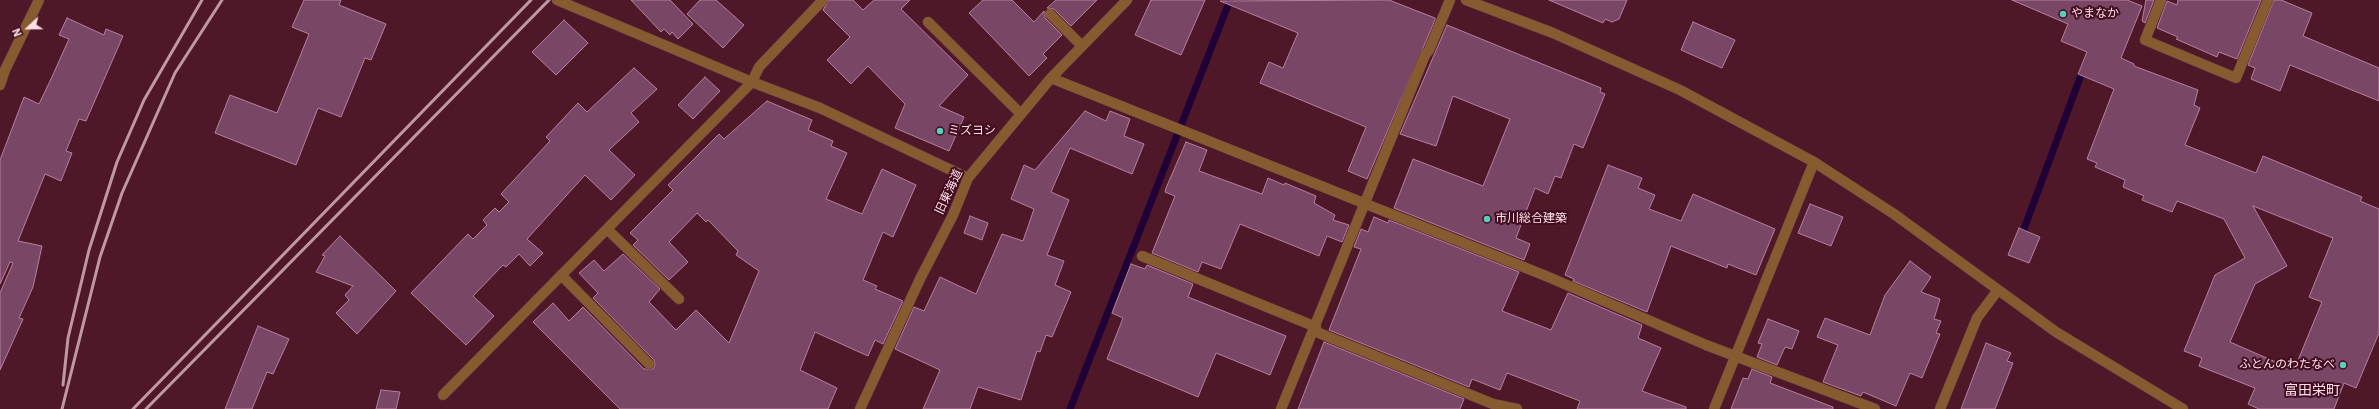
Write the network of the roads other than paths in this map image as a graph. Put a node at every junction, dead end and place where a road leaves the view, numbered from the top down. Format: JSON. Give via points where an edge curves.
{"nodes":[{"id":1,"x":39,"y":0,"type":"edge"},
{"id":2,"x":557,"y":0,"type":"edge"},
{"id":3,"x":823,"y":0,"type":"edge"},
{"id":4,"x":1450,"y":0,"type":"edge"},
{"id":5,"x":1466,"y":0,"type":"edge"},
{"id":6,"x":2161,"y":0,"type":"edge"},
{"id":7,"x":2268,"y":0,"type":"edge"},
{"id":8,"x":1127,"y":1,"type":"edge"},
{"id":9,"x":1050,"y":14,"type":"dead end"},
{"id":10,"x":928,"y":22,"type":"dead end"},
{"id":11,"x":1082,"y":46,"type":"junction"},
{"id":12,"x":1051,"y":78,"type":"junction"},
{"id":13,"x":752,"y":82,"type":"junction"},
{"id":14,"x":0,"y":85,"type":"edge"},
{"id":15,"x":1020,"y":113,"type":"junction"},
{"id":16,"x":1814,"y":162,"type":"junction"},
{"id":17,"x":968,"y":178,"type":"junction"},
{"id":18,"x":1366,"y":203,"type":"junction"},
{"id":19,"x":607,"y":229,"type":"junction"},
{"id":20,"x":1142,"y":256,"type":"dead end"},
{"id":21,"x":561,"y":275,"type":"junction"},
{"id":22,"x":1998,"y":290,"type":"junction"},
{"id":23,"x":679,"y":299,"type":"dead end"},
{"id":24,"x":1315,"y":329,"type":"junction"},
{"id":25,"x":1736,"y":356,"type":"junction"},
{"id":26,"x":650,"y":364,"type":"dead end"},
{"id":27,"x":443,"y":395,"type":"dead end"},
{"id":28,"x":860,"y":409,"type":"edge"},
{"id":29,"x":1281,"y":409,"type":"edge"},
{"id":30,"x":1517,"y":409,"type":"edge"},
{"id":31,"x":1714,"y":409,"type":"edge"},
{"id":32,"x":1875,"y":409,"type":"edge"},
{"id":33,"x":1940,"y":409,"type":"edge"},
{"id":34,"x":2183,"y":409,"type":"edge"}],
"edges":[{"from":1,"to":14,"type":"street"},
{"from":2,"to":13,"type":"street"},
{"from":3,"to":13,"type":"street","via":[[759,67]]},
{"from":4,"to":18,"type":"street","via":[[1425,55]]},
{"from":5,"to":16,"type":"street","via":[[1553,33],[1680,90]]},
{"from":6,"to":7,"type":"street","via":[[2145,40],[2236,78]]},
{"from":8,"to":11,"type":"street","name":"旧東海道"},
{"from":9,"to":11,"type":"street"},
{"from":10,"to":15,"type":"street"},
{"from":11,"to":12,"type":"street","name":"旧東海道"},
{"from":12,"to":15,"type":"street","name":"旧東海道"},
{"from":12,"to":18,"type":"street","via":[[1176,130],[1188,132]]},
{"from":13,"to":17,"type":"street","via":[[820,108]]},
{"from":13,"to":19,"type":"street"},
{"from":15,"to":17,"type":"street","name":"旧東海道"},
{"from":16,"to":22,"type":"street","via":[[1894,214]]},
{"from":16,"to":25,"type":"street"},
{"from":17,"to":28,"type":"street","name":"旧東海道","via":[[953,215],[920,279]]},
{"from":18,"to":24,"type":"street"},
{"from":18,"to":25,"type":"street"},
{"from":19,"to":21,"type":"street"},
{"from":19,"to":23,"type":"street"},
{"from":20,"to":24,"type":"street"},
{"from":21,"to":26,"type":"street"},
{"from":21,"to":27,"type":"street"},
{"from":22,"to":33,"type":"street","via":[[1977,318]]},
{"from":22,"to":34,"type":"street","via":[[2056,332]]},
{"from":24,"to":29,"type":"street"},
{"from":24,"to":30,"type":"street","via":[[1494,404]]},
{"from":25,"to":31,"type":"street"},
{"from":25,"to":32,"type":"street"}]}
